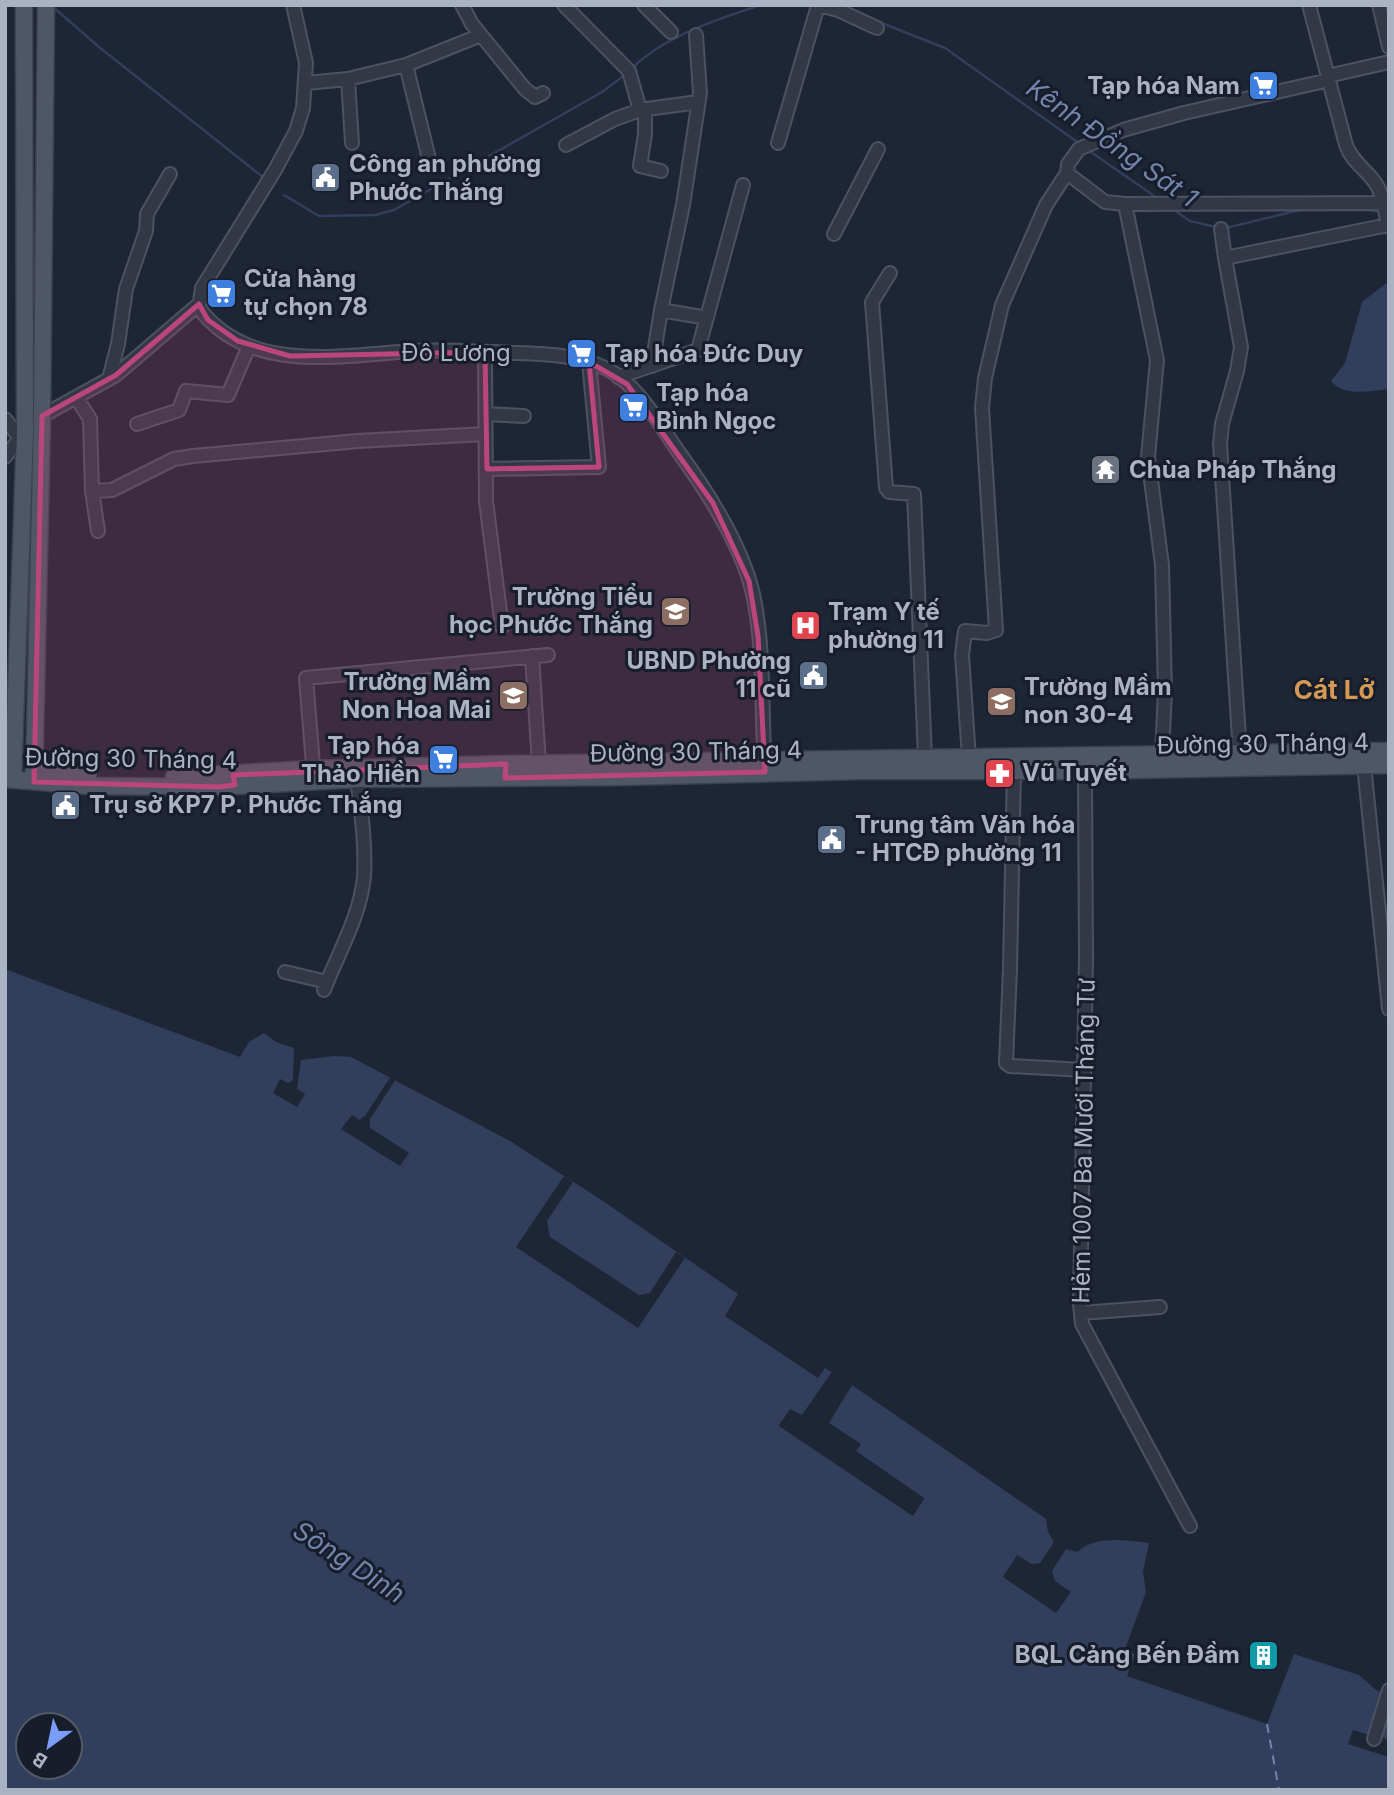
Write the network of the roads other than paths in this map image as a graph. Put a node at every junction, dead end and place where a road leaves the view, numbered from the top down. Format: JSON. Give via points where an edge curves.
{"nodes":[{"id":1,"x":24,"y":5,"type":"edge"},
{"id":2,"x":46,"y":5,"type":"edge"},
{"id":3,"x":293,"y":5,"type":"edge"},
{"id":4,"x":302,"y":5,"type":"edge"},
{"id":5,"x":462,"y":5,"type":"edge"},
{"id":6,"x":564,"y":5,"type":"edge"},
{"id":7,"x":644,"y":5,"type":"edge"},
{"id":8,"x":1309,"y":5,"type":"edge"},
{"id":9,"x":1379,"y":5,"type":"edge"},
{"id":10,"x":838,"y":8,"type":"edge"},
{"id":11,"x":297,"y":19,"type":"junction"},
{"id":12,"x":877,"y":28,"type":"dead end"},
{"id":13,"x":671,"y":32,"type":"dead end"},
{"id":14,"x":481,"y":35,"type":"junction"},
{"id":15,"x":696,"y":35,"type":"dead end"},
{"id":16,"x":1389,"y":47,"type":"edge"},
{"id":17,"x":1389,"y":62,"type":"edge"},
{"id":18,"x":406,"y":65,"type":"junction"},
{"id":19,"x":1328,"y":78,"type":"junction"},
{"id":20,"x":348,"y":79,"type":"junction"},
{"id":21,"x":306,"y":83,"type":"junction"},
{"id":22,"x":543,"y":93,"type":"dead end"},
{"id":23,"x":698,"y":102,"type":"junction"},
{"id":24,"x":642,"y":109,"type":"junction"},
{"id":25,"x":352,"y":143,"type":"dead end"},
{"id":26,"x":778,"y":143,"type":"dead end"},
{"id":27,"x":566,"y":145,"type":"dead end"},
{"id":28,"x":878,"y":149,"type":"dead end"},
{"id":29,"x":431,"y":167,"type":"dead end"},
{"id":30,"x":661,"y":171,"type":"dead end"},
{"id":31,"x":1067,"y":173,"type":"junction"},
{"id":32,"x":170,"y":174,"type":"dead end"},
{"id":33,"x":743,"y":184,"type":"dead end"},
{"id":34,"x":1386,"y":198,"type":"edge"},
{"id":35,"x":1125,"y":204,"type":"junction"},
{"id":36,"x":1388,"y":226,"type":"edge"},
{"id":37,"x":1221,"y":229,"type":"dead end"},
{"id":38,"x":834,"y":234,"type":"dead end"},
{"id":39,"x":1225,"y":258,"type":"junction"},
{"id":40,"x":890,"y":272,"type":"dead end"},
{"id":41,"x":199,"y":304,"type":"junction"},
{"id":42,"x":661,"y":310,"type":"junction"},
{"id":43,"x":707,"y":318,"type":"junction"},
{"id":44,"x":25,"y":326,"type":"junction"},
{"id":45,"x":43,"y":326,"type":"junction"},
{"id":46,"x":249,"y":346,"type":"junction"},
{"id":47,"x":485,"y":352,"type":"junction"},
{"id":48,"x":589,"y":362,"type":"junction"},
{"id":49,"x":652,"y":366,"type":"junction"},
{"id":50,"x":618,"y":377,"type":"junction"},
{"id":51,"x":109,"y":379,"type":"junction"},
{"id":52,"x":76,"y":397,"type":"junction"},
{"id":53,"x":485,"y":414,"type":"junction"},
{"id":54,"x":42,"y":416,"type":"junction"},
{"id":55,"x":524,"y":416,"type":"dead end"},
{"id":56,"x":5,"y":419,"type":"edge"},
{"id":57,"x":137,"y":424,"type":"dead end"},
{"id":58,"x":22,"y":434,"type":"junction"},
{"id":59,"x":485,"y":435,"type":"junction"},
{"id":60,"x":5,"y":457,"type":"edge"},
{"id":61,"x":487,"y":469,"type":"junction"},
{"id":62,"x":92,"y":491,"type":"junction"},
{"id":63,"x":98,"y":531,"type":"dead end"},
{"id":64,"x":502,"y":627,"type":"dead end"},
{"id":65,"x":548,"y":655,"type":"dead end"},
{"id":66,"x":532,"y":656,"type":"junction"},
{"id":67,"x":1389,"y":751,"type":"edge"},
{"id":68,"x":1162,"y":754,"type":"junction"},
{"id":69,"x":1240,"y":754,"type":"junction"},
{"id":70,"x":925,"y":758,"type":"junction"},
{"id":71,"x":969,"y":758,"type":"junction"},
{"id":72,"x":1363,"y":758,"type":"junction"},
{"id":73,"x":539,"y":764,"type":"junction"},
{"id":74,"x":1389,"y":765,"type":"edge"},
{"id":75,"x":765,"y":766,"type":"junction"},
{"id":76,"x":1014,"y":770,"type":"junction"},
{"id":77,"x":506,"y":771,"type":"junction"},
{"id":78,"x":1085,"y":771,"type":"junction"},
{"id":79,"x":9,"y":774,"type":"edge"},
{"id":80,"x":356,"y":774,"type":"junction"},
{"id":81,"x":313,"y":775,"type":"junction"},
{"id":82,"x":34,"y":776,"type":"junction"},
{"id":83,"x":285,"y":972,"type":"dead end"},
{"id":84,"x":1389,"y":1009,"type":"edge"},
{"id":85,"x":1084,"y":1070,"type":"junction"},
{"id":86,"x":1160,"y":1307,"type":"dead end"},
{"id":87,"x":1081,"y":1313,"type":"junction"},
{"id":88,"x":1190,"y":1526,"type":"dead end"},
{"id":89,"x":1389,"y":1690,"type":"edge"},
{"id":90,"x":1374,"y":1739,"type":"dead end"}],
"edges":[{"from":1,"to":44,"type":"main road"},
{"from":2,"to":45,"type":"main road"},
{"from":3,"to":11,"type":"street"},
{"from":4,"to":11,"type":"street"},
{"from":5,"to":14,"type":"street"},
{"from":6,"to":24,"type":"street","via":[[629,71]]},
{"from":7,"to":13,"type":"street"},
{"from":8,"to":19,"type":"street"},
{"from":9,"to":16,"type":"street"},
{"from":10,"to":12,"type":"street"},
{"from":10,"to":26,"type":"street","via":[[823,6],[815,13]]},
{"from":11,"to":21,"type":"street"},
{"from":14,"to":18,"type":"street"},
{"from":14,"to":22,"type":"street","via":[[531,95]]},
{"from":15,"to":23,"type":"street"},
{"from":17,"to":19,"type":"street"},
{"from":18,"to":20,"type":"street"},
{"from":18,"to":29,"type":"street"},
{"from":19,"to":31,"type":"street","via":[[1123,130],[1079,149]]},
{"from":19,"to":34,"type":"street","via":[[1350,157]]},
{"from":20,"to":21,"type":"street"},
{"from":20,"to":25,"type":"street"},
{"from":21,"to":41,"type":"street","via":[[290,144],[202,288]]},
{"from":23,"to":24,"type":"street"},
{"from":23,"to":42,"type":"street"},
{"from":24,"to":27,"type":"street"},
{"from":24,"to":30,"type":"street","via":[[645,134],[640,166]]},
{"from":28,"to":38,"type":"street"},
{"from":31,"to":35,"type":"street","via":[[1105,202]]},
{"from":31,"to":71,"type":"street","via":[[1046,205],[1002,304],[983,392],[996,630],[965,631],[962,654]]},
{"from":32,"to":51,"type":"street","via":[[147,214],[146,231],[126,289]]},
{"from":33,"to":43,"type":"street"},
{"from":34,"to":35,"type":"street"},
{"from":34,"to":36,"type":"street"},
{"from":35,"to":68,"type":"street","via":[[1157,360],[1149,457],[1162,565]]},
{"from":36,"to":39,"type":"street"},
{"from":37,"to":39,"type":"street"},
{"from":39,"to":69,"type":"street","via":[[1241,347],[1220,444]]},
{"from":40,"to":70,"type":"street","via":[[872,302],[886,488],[914,494]]},
{"from":41,"to":46,"type":"street","name":"Đô Lương","via":[[208,320]]},
{"from":41,"to":51,"type":"street"},
{"from":42,"to":43,"type":"street"},
{"from":42,"to":49,"type":"street"},
{"from":43,"to":49,"type":"street","via":[[698,351]]},
{"from":44,"to":45,"type":"main road"},
{"from":44,"to":58,"type":"main road"},
{"from":45,"to":54,"type":"main road"},
{"from":46,"to":47,"type":"street","name":"Đô Lương","via":[[290,356],[331,358],[413,351]]},
{"from":46,"to":57,"type":"street","via":[[228,395],[186,391],[179,410]]},
{"from":47,"to":48,"type":"street","name":"Đô Lương"},
{"from":47,"to":53,"type":"street"},
{"from":48,"to":50,"type":"street","name":"Đô Lương"},
{"from":48,"to":61,"type":"street","via":[[599,467]]},
{"from":49,"to":50,"type":"street"},
{"from":50,"to":75,"type":"street","name":"Đô Lương","via":[[644,404],[713,503],[749,580],[758,636]]},
{"from":51,"to":52,"type":"street"},
{"from":52,"to":54,"type":"street"},
{"from":52,"to":62,"type":"street","via":[[90,419]]},
{"from":53,"to":55,"type":"street"},
{"from":53,"to":59,"type":"street"},
{"from":54,"to":82,"type":"main road"},
{"from":56,"to":58,"type":"street"},
{"from":58,"to":60,"type":"street"},
{"from":58,"to":79,"type":"main road"},
{"from":59,"to":61,"type":"street"},
{"from":59,"to":62,"type":"street","via":[[193,456],[174,460],[112,490]]},
{"from":61,"to":64,"type":"street","via":[[486,501]]},
{"from":62,"to":63,"type":"street"},
{"from":65,"to":66,"type":"street"},
{"from":66,"to":73,"type":"street"},
{"from":66,"to":81,"type":"street","via":[[306,678]]},
{"from":67,"to":72,"type":"main road","name":"Đường 30 Tháng 4"},
{"from":68,"to":69,"type":"main road","name":"Đường 30 Tháng 4"},
{"from":68,"to":71,"type":"main road","name":"Đường 30 Tháng 4"},
{"from":69,"to":72,"type":"main road","name":"Đường 30 Tháng 4"},
{"from":70,"to":71,"type":"main road","name":"Đường 30 Tháng 4"},
{"from":70,"to":75,"type":"main road","name":"Đường 30 Tháng 4"},
{"from":72,"to":74,"type":"main road","name":"Đường 30 Tháng 4"},
{"from":72,"to":78,"type":"main road","name":"Đường 30 Tháng 4"},
{"from":72,"to":84,"type":"street"},
{"from":73,"to":75,"type":"main road","name":"Đường 30 Tháng 4"},
{"from":73,"to":77,"type":"main road","name":"Đường 30 Tháng 4"},
{"from":75,"to":76,"type":"main road","name":"Đường 30 Tháng 4"},
{"from":75,"to":77,"type":"main road","name":"Đường 30 Tháng 4"},
{"from":76,"to":78,"type":"main road","name":"Đường 30 Tháng 4"},
{"from":76,"to":85,"type":"street","via":[[1006,1063]]},
{"from":77,"to":80,"type":"main road","name":"Đường 30 Tháng 4"},
{"from":78,"to":85,"type":"street","name":"Hẻm 1007 Ba Mươi Tháng Tư"},
{"from":79,"to":82,"type":"main road","name":"Đường 30 Tháng 4"},
{"from":80,"to":81,"type":"main road","name":"Đường 30 Tháng 4"},
{"from":80,"to":83,"type":"street","via":[[363,878],[347,936],[326,986]]},
{"from":81,"to":82,"type":"main road","name":"Đường 30 Tháng 4","via":[[234,780],[204,787],[89,786]]},
{"from":85,"to":87,"type":"street","name":"Hẻm 1007 Ba Mươi Tháng Tư"},
{"from":86,"to":87,"type":"street"},
{"from":87,"to":88,"type":"street","name":"Hẻm 1007 Ba Mươi Tháng Tư","via":[[1082,1324]]},
{"from":89,"to":90,"type":"street"}]}
